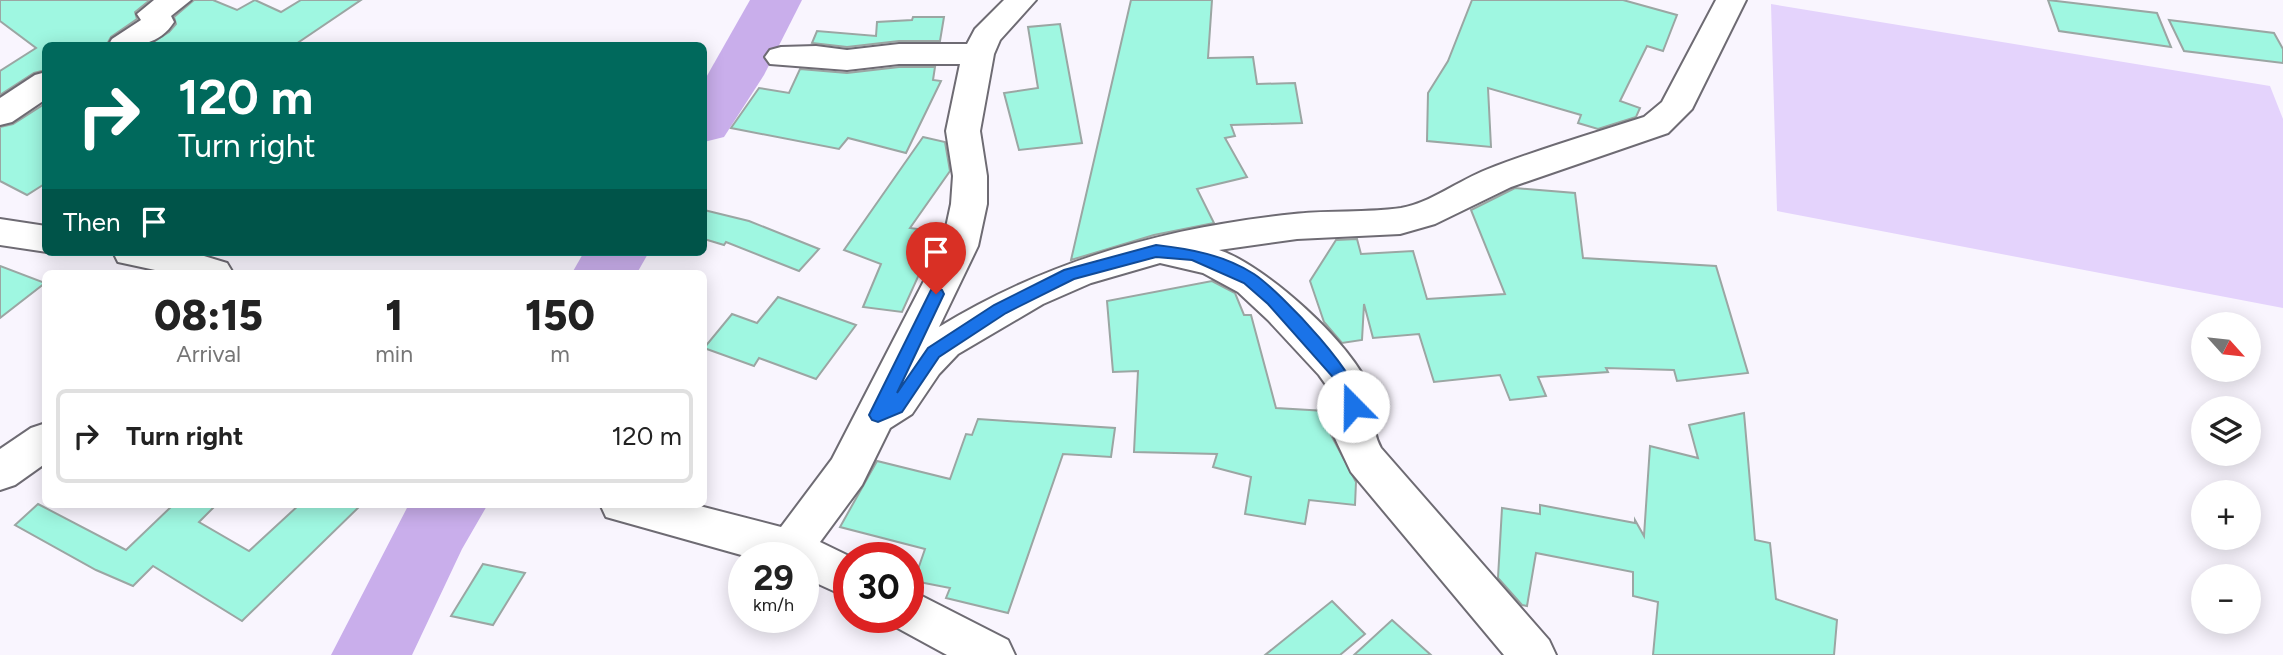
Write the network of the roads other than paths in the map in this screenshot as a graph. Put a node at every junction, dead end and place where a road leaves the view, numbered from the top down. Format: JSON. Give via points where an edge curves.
{"nodes":[{"id":1,"x":176,"y":0,"type":"edge"},
{"id":2,"x":1021,"y":0,"type":"edge"},
{"id":3,"x":1731,"y":0,"type":"edge"},
{"id":4,"x":129,"y":42,"type":"edge"},
{"id":5,"x":978,"y":54,"type":"junction"},
{"id":6,"x":781,"y":57,"type":"dead end"},
{"id":7,"x":42,"y":86,"type":"edge"},
{"id":8,"x":0,"y":114,"type":"edge"},
{"id":9,"x":0,"y":232,"type":"edge"},
{"id":10,"x":42,"y":238,"type":"edge"},
{"id":11,"x":1156,"y":251,"type":"junction"},
{"id":12,"x":156,"y":256,"type":"edge"},
{"id":13,"x":204,"y":270,"type":"edge"},
{"id":14,"x":878,"y":415,"type":"junction"},
{"id":15,"x":42,"y":443,"type":"edge"},
{"id":16,"x":0,"y":472,"type":"edge"},
{"id":17,"x":636,"y":508,"type":"edge"},
{"id":18,"x":767,"y":542,"type":"edge"},
{"id":19,"x":794,"y":542,"type":"edge"},
{"id":20,"x":924,"y":619,"type":"edge"},
{"id":21,"x":992,"y":655,"type":"edge"},
{"id":22,"x":1533,"y":655,"type":"edge"}],
"edges":[{"from":1,"to":4,"type":"street","via":[[152,14],[159,22]]},
{"from":2,"to":5,"type":"street","via":[[986,36]]},
{"from":3,"to":11,"type":"street","via":[[1675,109],[1656,125],[1499,178],[1422,215],[1289,226]]},
{"from":5,"to":6,"type":"street","via":[[899,54],[847,61],[816,55]]},
{"from":5,"to":14,"type":"street","via":[[963,131],[969,195],[960,246]]},
{"from":7,"to":8,"type":"street"},
{"from":9,"to":10,"type":"street"},
{"from":11,"to":14,"type":"street","via":[[1069,275],[1000,309],[933,353],[896,407]]},
{"from":11,"to":22,"type":"street","via":[[1220,264],[1250,279],[1274,300],[1349,388],[1352,425],[1366,460]]},
{"from":12,"to":13,"type":"street"},
{"from":14,"to":19,"type":"street","via":[[847,472]]},
{"from":15,"to":16,"type":"street"},
{"from":17,"to":18,"type":"street"},
{"from":20,"to":21,"type":"street"}]}
